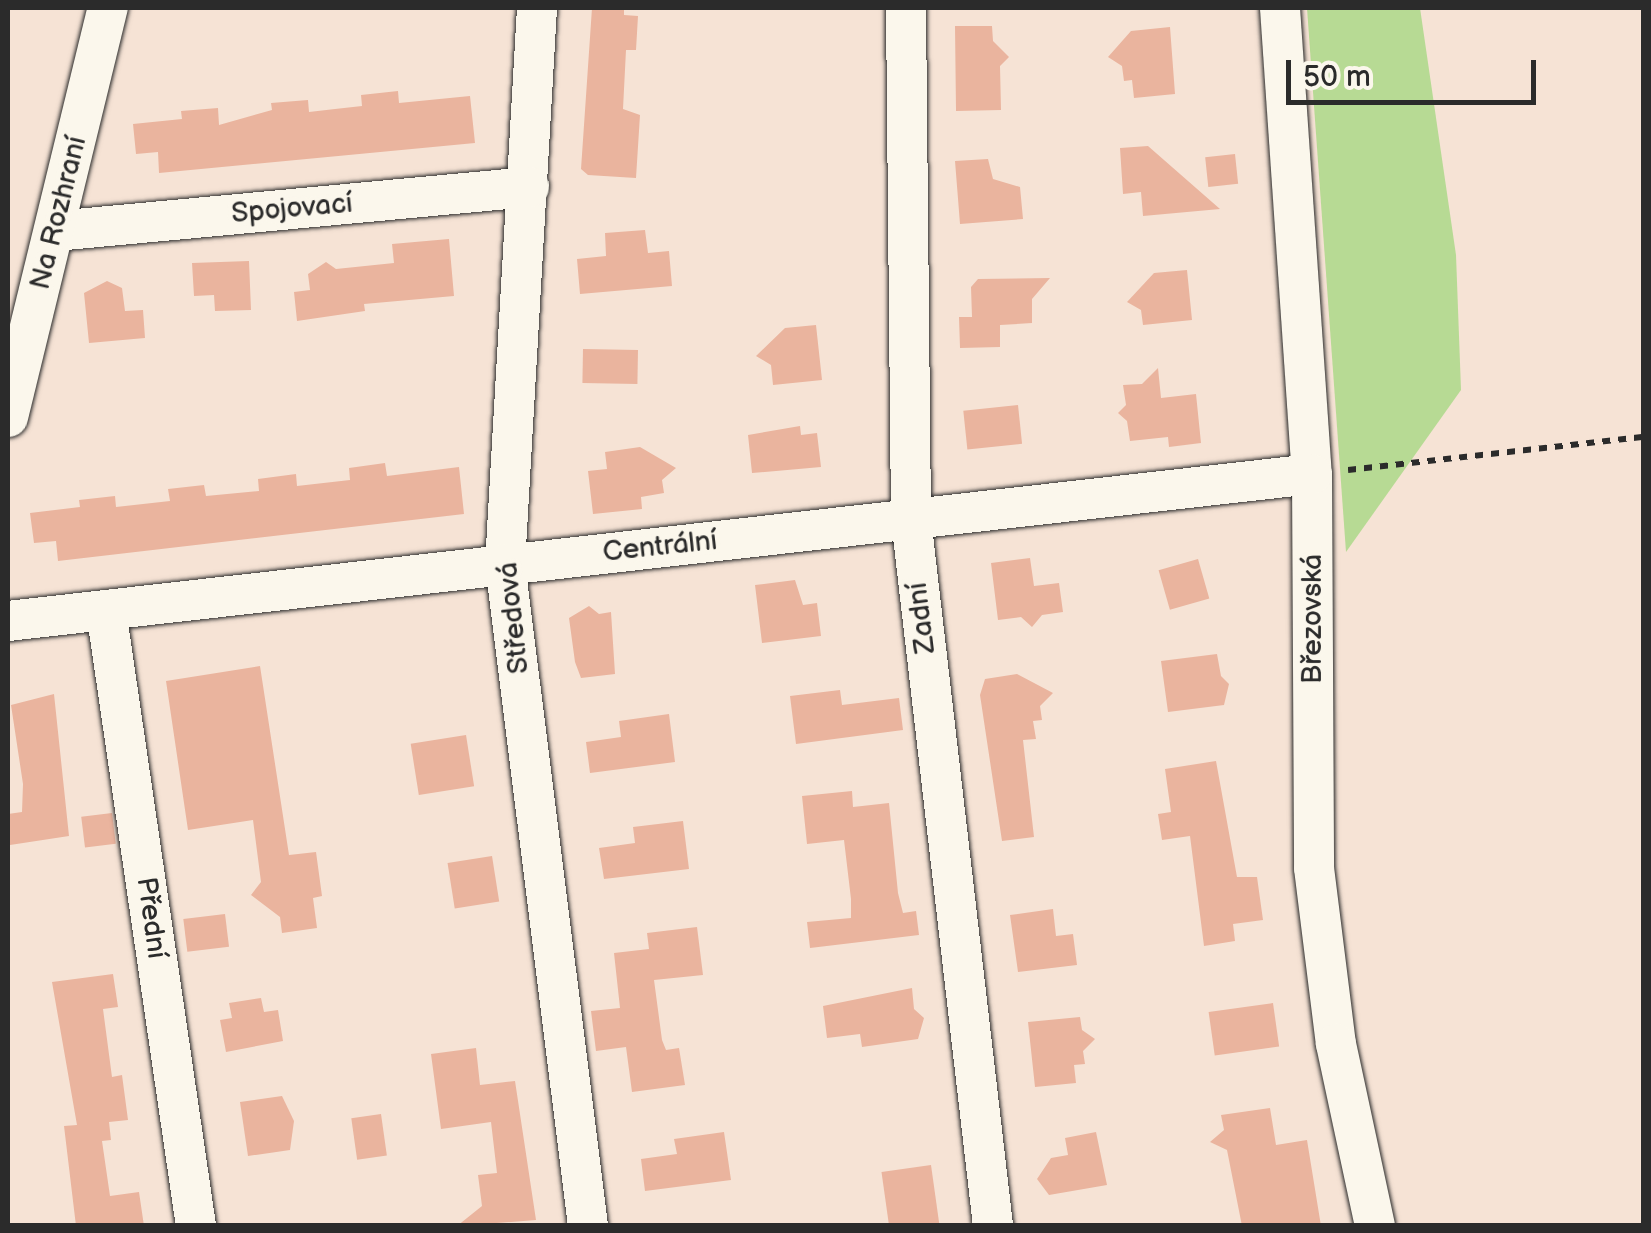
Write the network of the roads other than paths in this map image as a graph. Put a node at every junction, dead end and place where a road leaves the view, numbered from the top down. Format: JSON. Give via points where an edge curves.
{"nodes":[{"id":1,"x":108,"y":8,"type":"edge"},
{"id":2,"x":537,"y":8,"type":"edge"},
{"id":3,"x":906,"y":8,"type":"edge"},
{"id":4,"x":1280,"y":8,"type":"edge"},
{"id":5,"x":529,"y":186,"type":"junction"},
{"id":6,"x":55,"y":231,"type":"junction"},
{"id":7,"x":8,"y":417,"type":"edge"},
{"id":8,"x":1312,"y":474,"type":"junction"},
{"id":9,"x":910,"y":519,"type":"junction"},
{"id":10,"x":505,"y":564,"type":"junction"},
{"id":11,"x":106,"y":610,"type":"junction"},
{"id":12,"x":8,"y":620,"type":"edge"},
{"id":13,"x":196,"y":1226,"type":"edge"},
{"id":14,"x":588,"y":1226,"type":"edge"},
{"id":15,"x":993,"y":1226,"type":"edge"},
{"id":16,"x":1375,"y":1226,"type":"edge"}],
"edges":[{"from":1,"to":6,"type":"street","name":"Na Rozhraní"},
{"from":2,"to":5,"type":"street","name":"Středová"},
{"from":3,"to":9,"type":"street","name":"Zadní"},
{"from":4,"to":8,"type":"street","name":"Březovská"},
{"from":5,"to":6,"type":"street","name":"Spojovací"},
{"from":5,"to":10,"type":"street","name":"Středová"},
{"from":6,"to":7,"type":"street","name":"Na Rozhraní"},
{"from":8,"to":9,"type":"street","name":"Centrální"},
{"from":8,"to":16,"type":"street","name":"Březovská","via":[[1314,868],[1336,1044]]},
{"from":9,"to":10,"type":"street","name":"Centrální"},
{"from":9,"to":15,"type":"street","name":"Zadní"},
{"from":10,"to":11,"type":"street","name":"Centrální"},
{"from":10,"to":14,"type":"street","name":"Středová"},
{"from":11,"to":12,"type":"street","name":"Centrální"},
{"from":11,"to":13,"type":"street","name":"Přední"}]}
